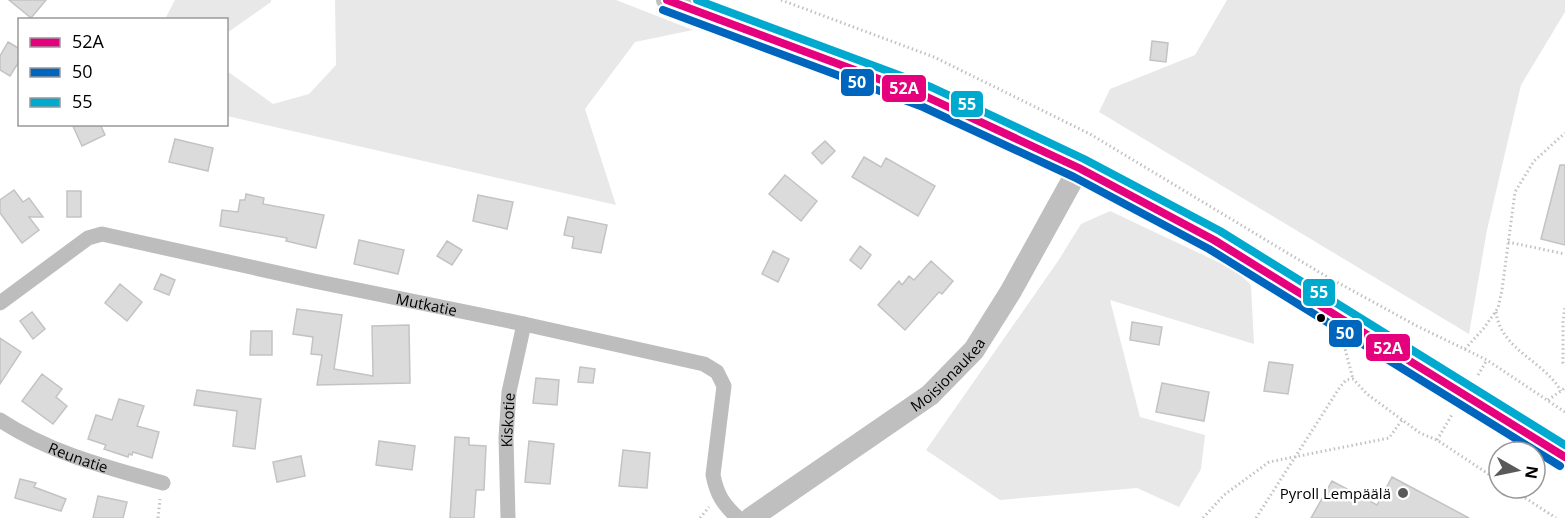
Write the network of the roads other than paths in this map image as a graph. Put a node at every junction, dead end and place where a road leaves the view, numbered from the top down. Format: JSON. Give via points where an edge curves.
{"nodes":[{"id":1,"x":667,"y":0,"type":"edge"},
{"id":2,"x":1079,"y":168,"type":"junction"},
{"id":3,"x":0,"y":303,"type":"edge"},
{"id":4,"x":524,"y":324,"type":"junction"},
{"id":5,"x":0,"y":420,"type":"edge"},
{"id":6,"x":1565,"y":458,"type":"edge"},
{"id":7,"x":163,"y":483,"type":"dead end"},
{"id":8,"x":508,"y":518,"type":"edge"},
{"id":9,"x":738,"y":518,"type":"edge"},
{"id":10,"x":751,"y":518,"type":"edge"}],
"edges":[{"from":1,"to":2,"type":"main road","via":[[927,97]]},
{"from":2,"to":6,"type":"main road","via":[[1214,240]]},
{"from":2,"to":10,"type":"main road","name":"Moisionaukea","via":[[974,350],[930,395]]},
{"from":3,"to":4,"type":"street","name":"Mutkatie","via":[[88,238],[102,234]]},
{"from":4,"to":8,"type":"street","name":"Kiskotie","via":[[509,392]]},
{"from":4,"to":9,"type":"street","name":"Mutkatie","via":[[704,364],[717,372],[724,386],[713,475],[718,496]]},
{"from":5,"to":7,"type":"street","name":"Reunatie","via":[[46,447]]}]}
